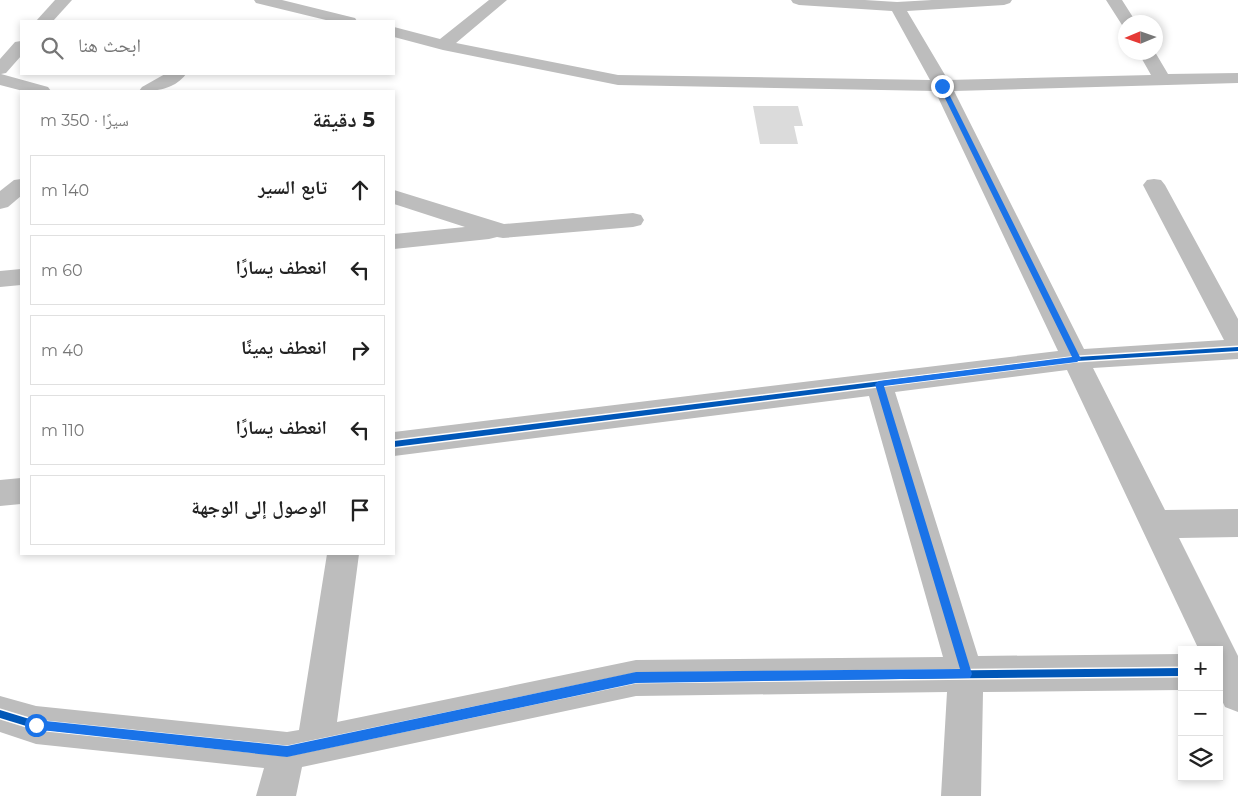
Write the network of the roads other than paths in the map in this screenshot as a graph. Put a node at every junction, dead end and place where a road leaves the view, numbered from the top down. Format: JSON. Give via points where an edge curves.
{"nodes":[{"id":1,"x":64,"y":0,"type":"edge"},
{"id":2,"x":262,"y":0,"type":"edge"},
{"id":3,"x":499,"y":0,"type":"edge"},
{"id":4,"x":798,"y":0,"type":"edge"},
{"id":5,"x":1004,"y":0,"type":"edge"},
{"id":6,"x":1114,"y":0,"type":"edge"},
{"id":7,"x":890,"y":5,"type":"edge"},
{"id":8,"x":289,"y":6,"type":"junction"},
{"id":9,"x":1124,"y":15,"type":"edge"},
{"id":10,"x":272,"y":16,"type":"dead end"},
{"id":11,"x":45,"y":20,"type":"edge"},
{"id":12,"x":345,"y":20,"type":"edge"},
{"id":13,"x":395,"y":32,"type":"edge"},
{"id":14,"x":443,"y":45,"type":"junction"},
{"id":15,"x":20,"y":47,"type":"edge"},
{"id":16,"x":1151,"y":60,"type":"edge"},
{"id":17,"x":0,"y":69,"type":"edge"},
{"id":18,"x":175,"y":75,"type":"edge"},
{"id":19,"x":1238,"y":78,"type":"edge"},
{"id":20,"x":0,"y":79,"type":"edge"},
{"id":21,"x":1162,"y":79,"type":"junction"},
{"id":22,"x":942,"y":86,"type":"junction"},
{"id":23,"x":38,"y":90,"type":"edge"},
{"id":24,"x":150,"y":90,"type":"edge"},
{"id":25,"x":1154,"y":185,"type":"dead end"},
{"id":26,"x":20,"y":186,"type":"edge"},
{"id":27,"x":395,"y":198,"type":"edge"},
{"id":28,"x":0,"y":202,"type":"edge"},
{"id":29,"x":632,"y":220,"type":"dead end"},
{"id":30,"x":503,"y":231,"type":"junction"},
{"id":31,"x":395,"y":241,"type":"edge"},
{"id":32,"x":20,"y":277,"type":"edge"},
{"id":33,"x":0,"y":279,"type":"edge"},
{"id":34,"x":1238,"y":343,"type":"edge"},
{"id":35,"x":1238,"y":349,"type":"edge"},
{"id":36,"x":1077,"y":359,"type":"junction"},
{"id":37,"x":879,"y":384,"type":"junction"},
{"id":38,"x":395,"y":444,"type":"edge"},
{"id":39,"x":20,"y":491,"type":"edge"},
{"id":40,"x":0,"y":493,"type":"edge"},
{"id":41,"x":1156,"y":524,"type":"junction"},
{"id":42,"x":1238,"y":524,"type":"edge"},
{"id":43,"x":343,"y":555,"type":"edge"},
{"id":44,"x":1224,"y":668,"type":"edge"},
{"id":45,"x":1178,"y":672,"type":"edge"},
{"id":46,"x":966,"y":674,"type":"junction"},
{"id":47,"x":0,"y":714,"type":"edge"},
{"id":48,"x":301,"y":749,"type":"junction"},
{"id":49,"x":276,"y":796,"type":"edge"},
{"id":50,"x":962,"y":796,"type":"edge"}],
"edges":[{"from":1,"to":11,"type":"street"},
{"from":2,"to":8,"type":"street"},
{"from":3,"to":14,"type":"street"},
{"from":4,"to":7,"type":"street"},
{"from":5,"to":7,"type":"street"},
{"from":6,"to":9,"type":"street"},
{"from":7,"to":22,"type":"street"},
{"from":8,"to":10,"type":"street"},
{"from":8,"to":12,"type":"street"},
{"from":13,"to":14,"type":"street"},
{"from":14,"to":22,"type":"street","via":[[618,80]]},
{"from":15,"to":17,"type":"street"},
{"from":16,"to":21,"type":"street"},
{"from":18,"to":24,"type":"street"},
{"from":19,"to":21,"type":"street"},
{"from":20,"to":23,"type":"street"},
{"from":21,"to":22,"type":"street"},
{"from":22,"to":36,"type":"street"},
{"from":25,"to":34,"type":"street"},
{"from":26,"to":28,"type":"street"},
{"from":27,"to":30,"type":"street"},
{"from":29,"to":30,"type":"street"},
{"from":30,"to":31,"type":"street"},
{"from":32,"to":33,"type":"street"},
{"from":35,"to":36,"type":"street"},
{"from":36,"to":37,"type":"street"},
{"from":36,"to":41,"type":"street"},
{"from":37,"to":38,"type":"street"},
{"from":37,"to":46,"type":"street"},
{"from":39,"to":40,"type":"street"},
{"from":41,"to":42,"type":"street"},
{"from":41,"to":44,"type":"street"},
{"from":43,"to":48,"type":"street"},
{"from":45,"to":46,"type":"street"},
{"from":46,"to":48,"type":"street","via":[[636,678]]},
{"from":46,"to":50,"type":"street"},
{"from":47,"to":48,"type":"street","via":[[36,725]]},
{"from":48,"to":49,"type":"street"}]}
